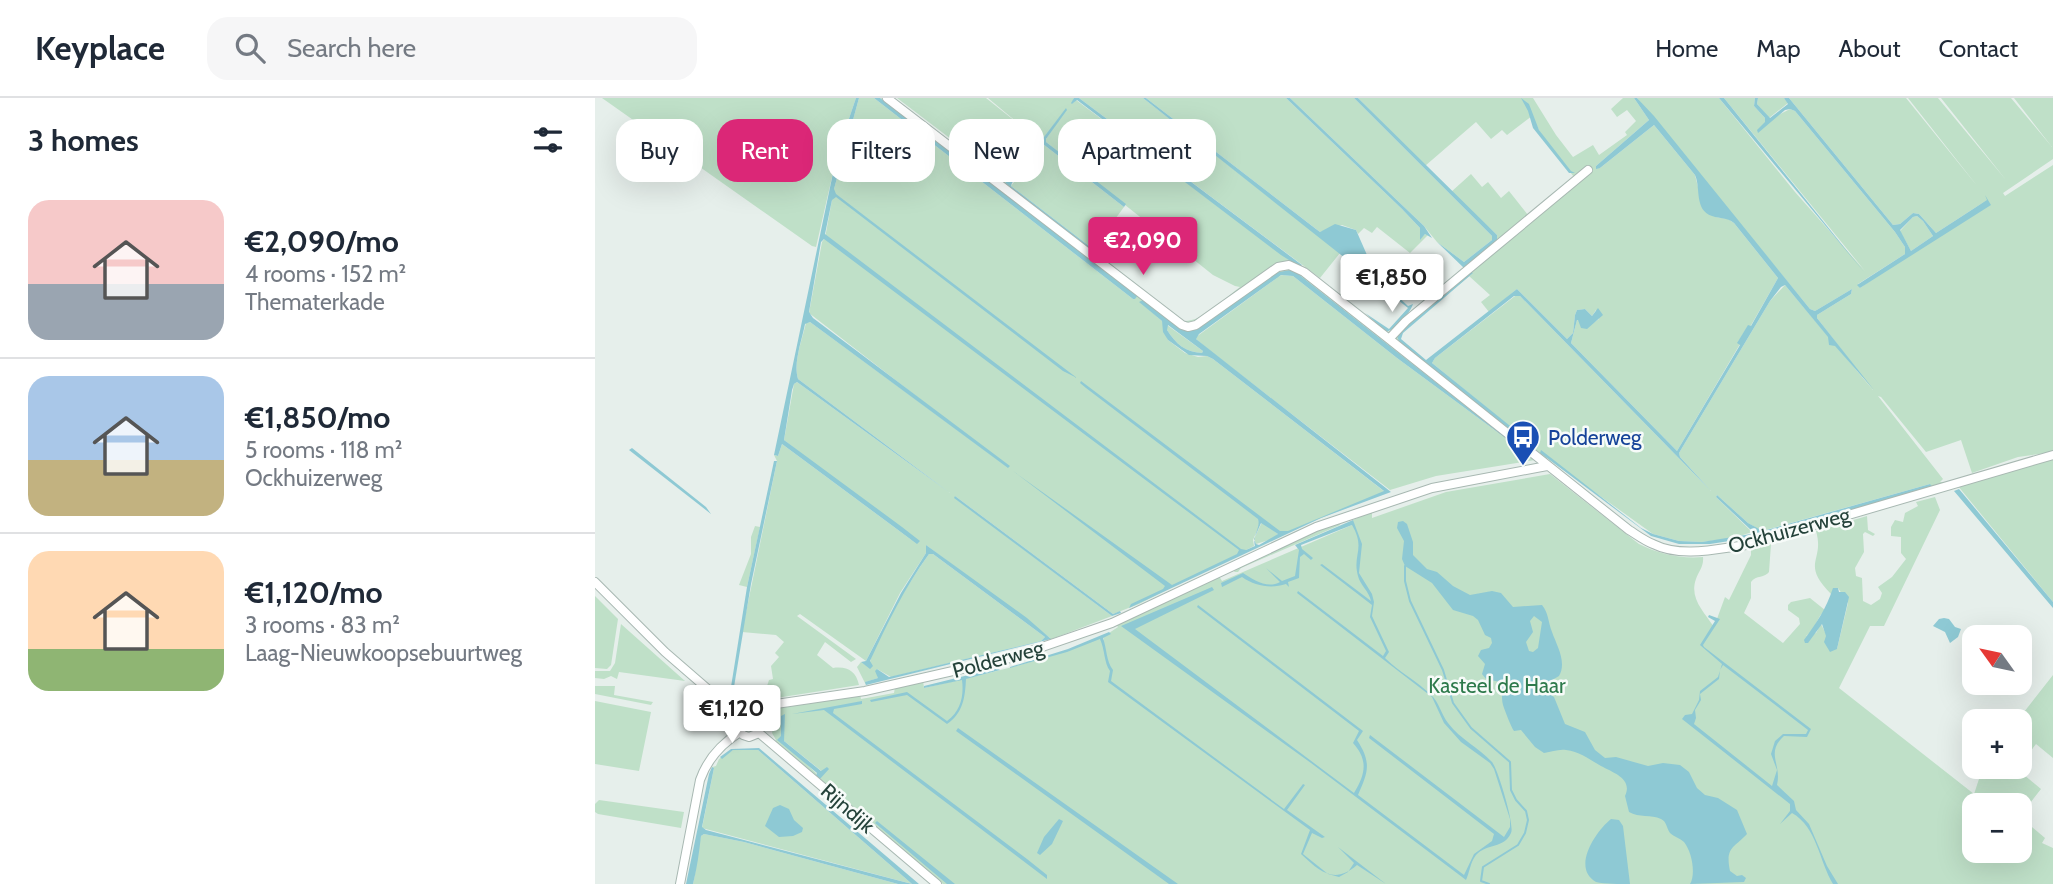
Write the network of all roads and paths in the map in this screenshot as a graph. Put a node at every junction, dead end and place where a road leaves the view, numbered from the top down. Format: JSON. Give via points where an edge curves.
{"nodes":[{"id":1,"x":887,"y":98,"type":"edge"},
{"id":2,"x":1588,"y":170,"type":"dead end"},
{"id":3,"x":1389,"y":340,"type":"junction"},
{"id":4,"x":2053,"y":455,"type":"edge"},
{"id":5,"x":1547,"y":466,"type":"junction"},
{"id":6,"x":595,"y":582,"type":"edge"},
{"id":7,"x":740,"y":717,"type":"junction"},
{"id":8,"x":759,"y":717,"type":"junction"},
{"id":9,"x":740,"y":732,"type":"junction"},
{"id":10,"x":759,"y":733,"type":"junction"},
{"id":11,"x":680,"y":884,"type":"edge"},
{"id":12,"x":937,"y":884,"type":"edge"}],
"edges":[{"from":1,"to":3,"type":"street","name":"Ockhuizerweg","via":[[1182,325],[1196,325],[1289,265]]},
{"from":2,"to":3,"type":"street"},
{"from":3,"to":5,"type":"street","name":"Ockhuizerweg"},
{"from":4,"to":5,"type":"street","name":"Ockhuizerweg","via":[[1746,544],[1679,551],[1655,545],[1629,530]]},
{"from":5,"to":8,"type":"street","name":"Polderweg","via":[[1432,488],[1315,527],[1112,623],[1010,658],[865,691],[776,704]]},
{"from":6,"to":7,"type":"street","via":[[665,652]]},
{"from":7,"to":8,"type":"street","via":[[747,713]]},
{"from":7,"to":9,"type":"street"},
{"from":8,"to":10,"type":"street"},
{"from":9,"to":10,"type":"street","via":[[749,737]]},
{"from":9,"to":11,"type":"street","via":[[704,769]]},
{"from":10,"to":12,"type":"street","name":"Rijndijk"}]}
